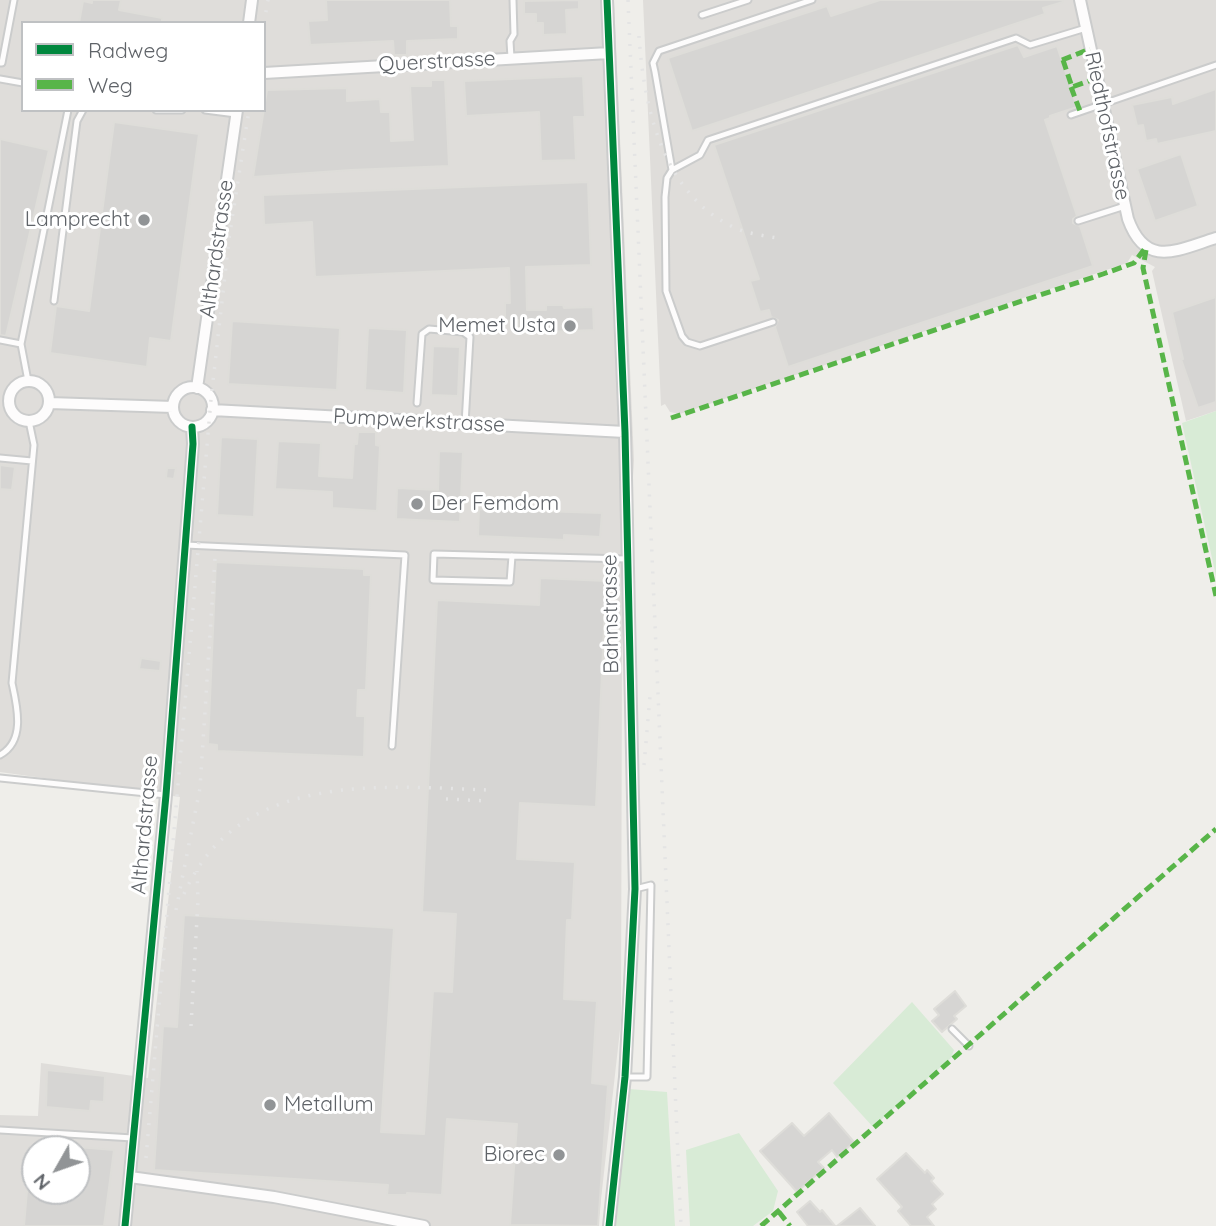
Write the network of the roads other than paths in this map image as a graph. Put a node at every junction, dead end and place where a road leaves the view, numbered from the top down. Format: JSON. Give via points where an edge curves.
{"nodes":[{"id":1,"x":14,"y":0,"type":"edge"},
{"id":2,"x":252,"y":0,"type":"edge"},
{"id":3,"x":513,"y":0,"type":"edge"},
{"id":4,"x":607,"y":0,"type":"edge"},
{"id":5,"x":748,"y":0,"type":"edge"},
{"id":6,"x":812,"y":0,"type":"edge"},
{"id":7,"x":1080,"y":0,"type":"edge"},
{"id":8,"x":702,"y":15,"type":"dead end"},
{"id":9,"x":249,"y":21,"type":"edge"},
{"id":10,"x":1086,"y":28,"type":"junction"},
{"id":11,"x":609,"y":53,"type":"junction"},
{"id":12,"x":510,"y":58,"type":"junction"},
{"id":13,"x":0,"y":63,"type":"edge"},
{"id":14,"x":1216,"y":65,"type":"edge"},
{"id":15,"x":266,"y":73,"type":"edge"},
{"id":16,"x":1,"y":79,"type":"edge"},
{"id":17,"x":21,"y":83,"type":"edge"},
{"id":18,"x":1102,"y":103,"type":"junction"},
{"id":19,"x":68,"y":112,"type":"edge"},
{"id":20,"x":82,"y":112,"type":"edge"},
{"id":21,"x":237,"y":112,"type":"edge"},
{"id":22,"x":1071,"y":114,"type":"dead end"},
{"id":23,"x":672,"y":170,"type":"junction"},
{"id":24,"x":1125,"y":206,"type":"junction"},
{"id":25,"x":1079,"y":221,"type":"dead end"},
{"id":26,"x":1215,"y":240,"type":"edge"},
{"id":27,"x":54,"y":301,"type":"dead end"},
{"id":28,"x":773,"y":322,"type":"dead end"},
{"id":29,"x":0,"y":340,"type":"edge"},
{"id":30,"x":21,"y":344,"type":"junction"},
{"id":31,"x":28,"y":381,"type":"junction"},
{"id":32,"x":197,"y":388,"type":"junction"},
{"id":33,"x":6,"y":391,"type":"edge"},
{"id":34,"x":49,"y":403,"type":"junction"},
{"id":35,"x":417,"y":403,"type":"dead end"},
{"id":36,"x":173,"y":407,"type":"junction"},
{"id":37,"x":5,"y":408,"type":"edge"},
{"id":38,"x":212,"y":410,"type":"junction"},
{"id":39,"x":29,"y":421,"type":"junction"},
{"id":40,"x":465,"y":424,"type":"junction"},
{"id":41,"x":192,"y":427,"type":"junction"},
{"id":42,"x":625,"y":432,"type":"junction"},
{"id":43,"x":0,"y":458,"type":"edge"},
{"id":44,"x":32,"y":461,"type":"junction"},
{"id":45,"x":185,"y":545,"type":"junction"},
{"id":46,"x":512,"y":556,"type":"junction"},
{"id":47,"x":627,"y":559,"type":"junction"},
{"id":48,"x":392,"y":746,"type":"dead end"},
{"id":49,"x":0,"y":755,"type":"edge"},
{"id":50,"x":0,"y":778,"type":"edge"},
{"id":51,"x":166,"y":795,"type":"junction"},
{"id":52,"x":635,"y":889,"type":"junction"},
{"id":53,"x":952,"y":1029,"type":"dead end"},
{"id":54,"x":969,"y":1046,"type":"dead end"},
{"id":55,"x":625,"y":1077,"type":"junction"},
{"id":56,"x":0,"y":1130,"type":"edge"},
{"id":57,"x":134,"y":1138,"type":"junction"},
{"id":58,"x":130,"y":1177,"type":"junction"},
{"id":59,"x":125,"y":1226,"type":"edge"},
{"id":60,"x":424,"y":1226,"type":"edge"},
{"id":61,"x":609,"y":1226,"type":"edge"}],
"edges":[{"from":1,"to":13,"type":"lane"},
{"from":2,"to":9,"type":"street"},
{"from":3,"to":12,"type":"lane"},
{"from":4,"to":11,"type":"street","name":"Bahnstrasse"},
{"from":5,"to":8,"type":"lane"},
{"from":6,"to":23,"type":"lane","via":[[655,56]]},
{"from":7,"to":10,"type":"street","name":"Riedthofstrasse"},
{"from":10,"to":18,"type":"street","name":"Riedthofstrasse"},
{"from":10,"to":23,"type":"lane","via":[[1030,45],[1016,38],[708,139],[700,155]]},
{"from":11,"to":12,"type":"street","name":"Querstrasse"},
{"from":11,"to":42,"type":"street","name":"Bahnstrasse"},
{"from":12,"to":15,"type":"street","name":"Querstrasse"},
{"from":14,"to":18,"type":"lane"},
{"from":16,"to":17,"type":"lane"},
{"from":18,"to":22,"type":"lane"},
{"from":18,"to":24,"type":"street","name":"Riedthofstrasse"},
{"from":19,"to":30,"type":"lane"},
{"from":20,"to":27,"type":"lane","via":[[77,121]]},
{"from":21,"to":32,"type":"street","name":"Althardstrasse"},
{"from":23,"to":28,"type":"lane","via":[[665,197],[666,290],[682,336],[693,345],[708,345]]},
{"from":24,"to":25,"type":"lane"},
{"from":24,"to":26,"type":"street","name":"Riedthofstrasse","via":[[1133,233],[1156,252],[1169,253]]},
{"from":29,"to":30,"type":"lane"},
{"from":30,"to":31,"type":"lane"},
{"from":31,"to":33,"type":"street"},
{"from":31,"to":34,"type":"street","via":[[46,390]]},
{"from":32,"to":36,"type":"street","via":[[181,392]]},
{"from":32,"to":38,"type":"street","via":[[208,394]]},
{"from":33,"to":37,"type":"street","via":[[9,400]]},
{"from":34,"to":36,"type":"street"},
{"from":34,"to":39,"type":"street","via":[[43,416]]},
{"from":35,"to":40,"type":"lane","via":[[422,334],[429,329],[463,332],[470,337]]},
{"from":36,"to":41,"type":"street","via":[[180,423]]},
{"from":37,"to":39,"type":"street"},
{"from":38,"to":40,"type":"street","name":"Pumpwerkstrasse"},
{"from":38,"to":41,"type":"street","via":[[206,422]]},
{"from":39,"to":44,"type":"lane","via":[[34,436]]},
{"from":40,"to":42,"type":"street","name":"Pumpwerkstrasse"},
{"from":41,"to":45,"type":"street","name":"Althardstrasse"},
{"from":42,"to":47,"type":"street","name":"Bahnstrasse"},
{"from":43,"to":44,"type":"lane"},
{"from":44,"to":49,"type":"lane","via":[[12,683],[18,711],[15,740]]},
{"from":45,"to":48,"type":"lane","via":[[405,555]]},
{"from":45,"to":51,"type":"street","name":"Althardstrasse"},
{"from":46,"to":46,"type":"lane","via":[[434,554],[433,580],[510,582]]},
{"from":46,"to":47,"type":"lane"},
{"from":47,"to":52,"type":"street","name":"Bahnstrasse"},
{"from":50,"to":51,"type":"lane"},
{"from":51,"to":57,"type":"street","name":"Althardstrasse"},
{"from":52,"to":55,"type":"street","name":"Bahnstrasse"},
{"from":52,"to":55,"type":"lane","via":[[651,885],[647,1077]]},
{"from":53,"to":54,"type":"lane"},
{"from":55,"to":61,"type":"street","name":"Bahnstrasse"},
{"from":56,"to":57,"type":"lane"},
{"from":57,"to":58,"type":"street","name":"Althardstrasse"},
{"from":58,"to":59,"type":"street","name":"Althardstrasse"},
{"from":58,"to":60,"type":"street","via":[[274,1197]]}]}
